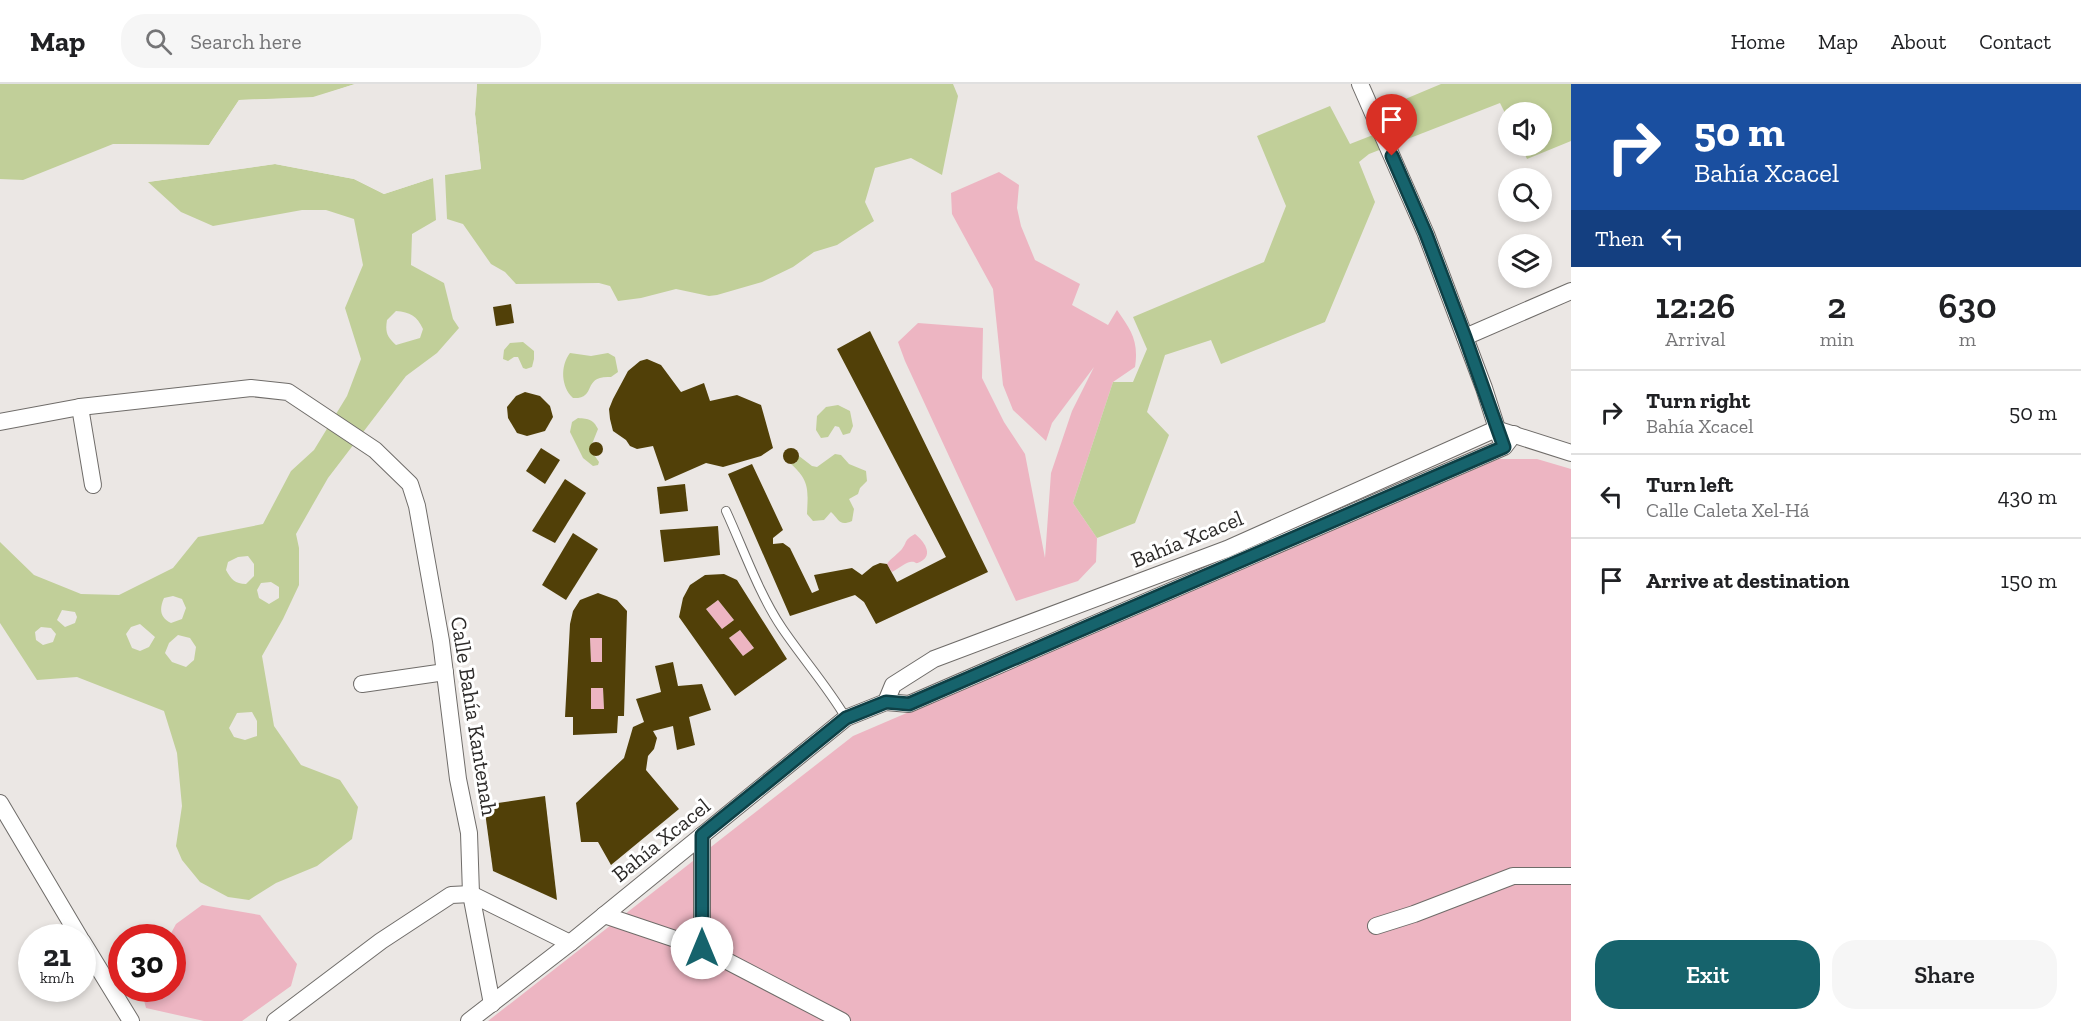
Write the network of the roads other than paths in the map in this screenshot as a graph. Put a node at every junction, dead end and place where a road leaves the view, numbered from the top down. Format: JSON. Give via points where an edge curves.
{"nodes":[{"id":1,"x":1360,"y":84,"type":"edge"},
{"id":2,"x":1571,"y":291,"type":"edge"},
{"id":3,"x":1465,"y":337,"type":"junction"},
{"id":4,"x":80,"y":407,"type":"junction"},
{"id":5,"x":0,"y":422,"type":"edge"},
{"id":6,"x":1496,"y":429,"type":"junction"},
{"id":7,"x":1509,"y":441,"type":"junction"},
{"id":8,"x":1571,"y":453,"type":"edge"},
{"id":9,"x":93,"y":485,"type":"dead end"},
{"id":10,"x":726,"y":511,"type":"dead end"},
{"id":11,"x":445,"y":672,"type":"junction"},
{"id":12,"x":362,"y":684,"type":"dead end"},
{"id":13,"x":886,"y":702,"type":"junction"},
{"id":14,"x":846,"y":718,"type":"junction"},
{"id":15,"x":0,"y":803,"type":"edge"},
{"id":16,"x":702,"y":835,"type":"junction"},
{"id":17,"x":1571,"y":876,"type":"edge"},
{"id":18,"x":471,"y":894,"type":"junction"},
{"id":19,"x":604,"y":915,"type":"junction"},
{"id":20,"x":72,"y":924,"type":"edge"},
{"id":21,"x":1376,"y":926,"type":"dead end"},
{"id":22,"x":570,"y":943,"type":"junction"},
{"id":23,"x":702,"y":948,"type":"junction"},
{"id":24,"x":96,"y":964,"type":"edge"},
{"id":25,"x":492,"y":1004,"type":"junction"},
{"id":26,"x":131,"y":1021,"type":"edge"},
{"id":27,"x":275,"y":1021,"type":"edge"},
{"id":28,"x":469,"y":1021,"type":"edge"},
{"id":29,"x":842,"y":1021,"type":"edge"}],
"edges":[{"from":1,"to":3,"type":"street","via":[[1426,234]]},
{"from":2,"to":3,"type":"street"},
{"from":3,"to":6,"type":"street"},
{"from":4,"to":5,"type":"street"},
{"from":4,"to":9,"type":"street"},
{"from":4,"to":11,"type":"street","name":"Calle Bahía Kantenah","via":[[251,388],[288,392],[375,450],[410,484],[417,506]]},
{"from":6,"to":7,"type":"street"},
{"from":6,"to":13,"type":"street","name":"Bahía Xcacel","via":[[1227,549],[934,659],[893,685]]},
{"from":7,"to":8,"type":"street"},
{"from":7,"to":13,"type":"street","name":"Bahía Xcacel","via":[[909,704]]},
{"from":10,"to":14,"type":"lane","via":[[770,608]]},
{"from":11,"to":12,"type":"street"},
{"from":11,"to":18,"type":"street","name":"Calle Bahía Kantenah","via":[[469,833]]},
{"from":13,"to":14,"type":"street","name":"Bahía Xcacel"},
{"from":14,"to":16,"type":"street","name":"Bahía Xcacel"},
{"from":15,"to":20,"type":"street"},
{"from":16,"to":19,"type":"street","name":"Bahía Xcacel"},
{"from":16,"to":23,"type":"street"},
{"from":17,"to":21,"type":"street","via":[[1513,876]]},
{"from":18,"to":22,"type":"street"},
{"from":18,"to":25,"type":"street","name":"Calle Bahía Kantenah"},
{"from":18,"to":27,"type":"street","via":[[451,895],[381,941]]},
{"from":19,"to":22,"type":"street","name":"Bahía Xcacel"},
{"from":19,"to":23,"type":"street"},
{"from":22,"to":25,"type":"street","name":"Bahía Xcacel"},
{"from":23,"to":29,"type":"street"},
{"from":24,"to":26,"type":"street"},
{"from":25,"to":28,"type":"street","name":"Bahía Xcacel"}]}
